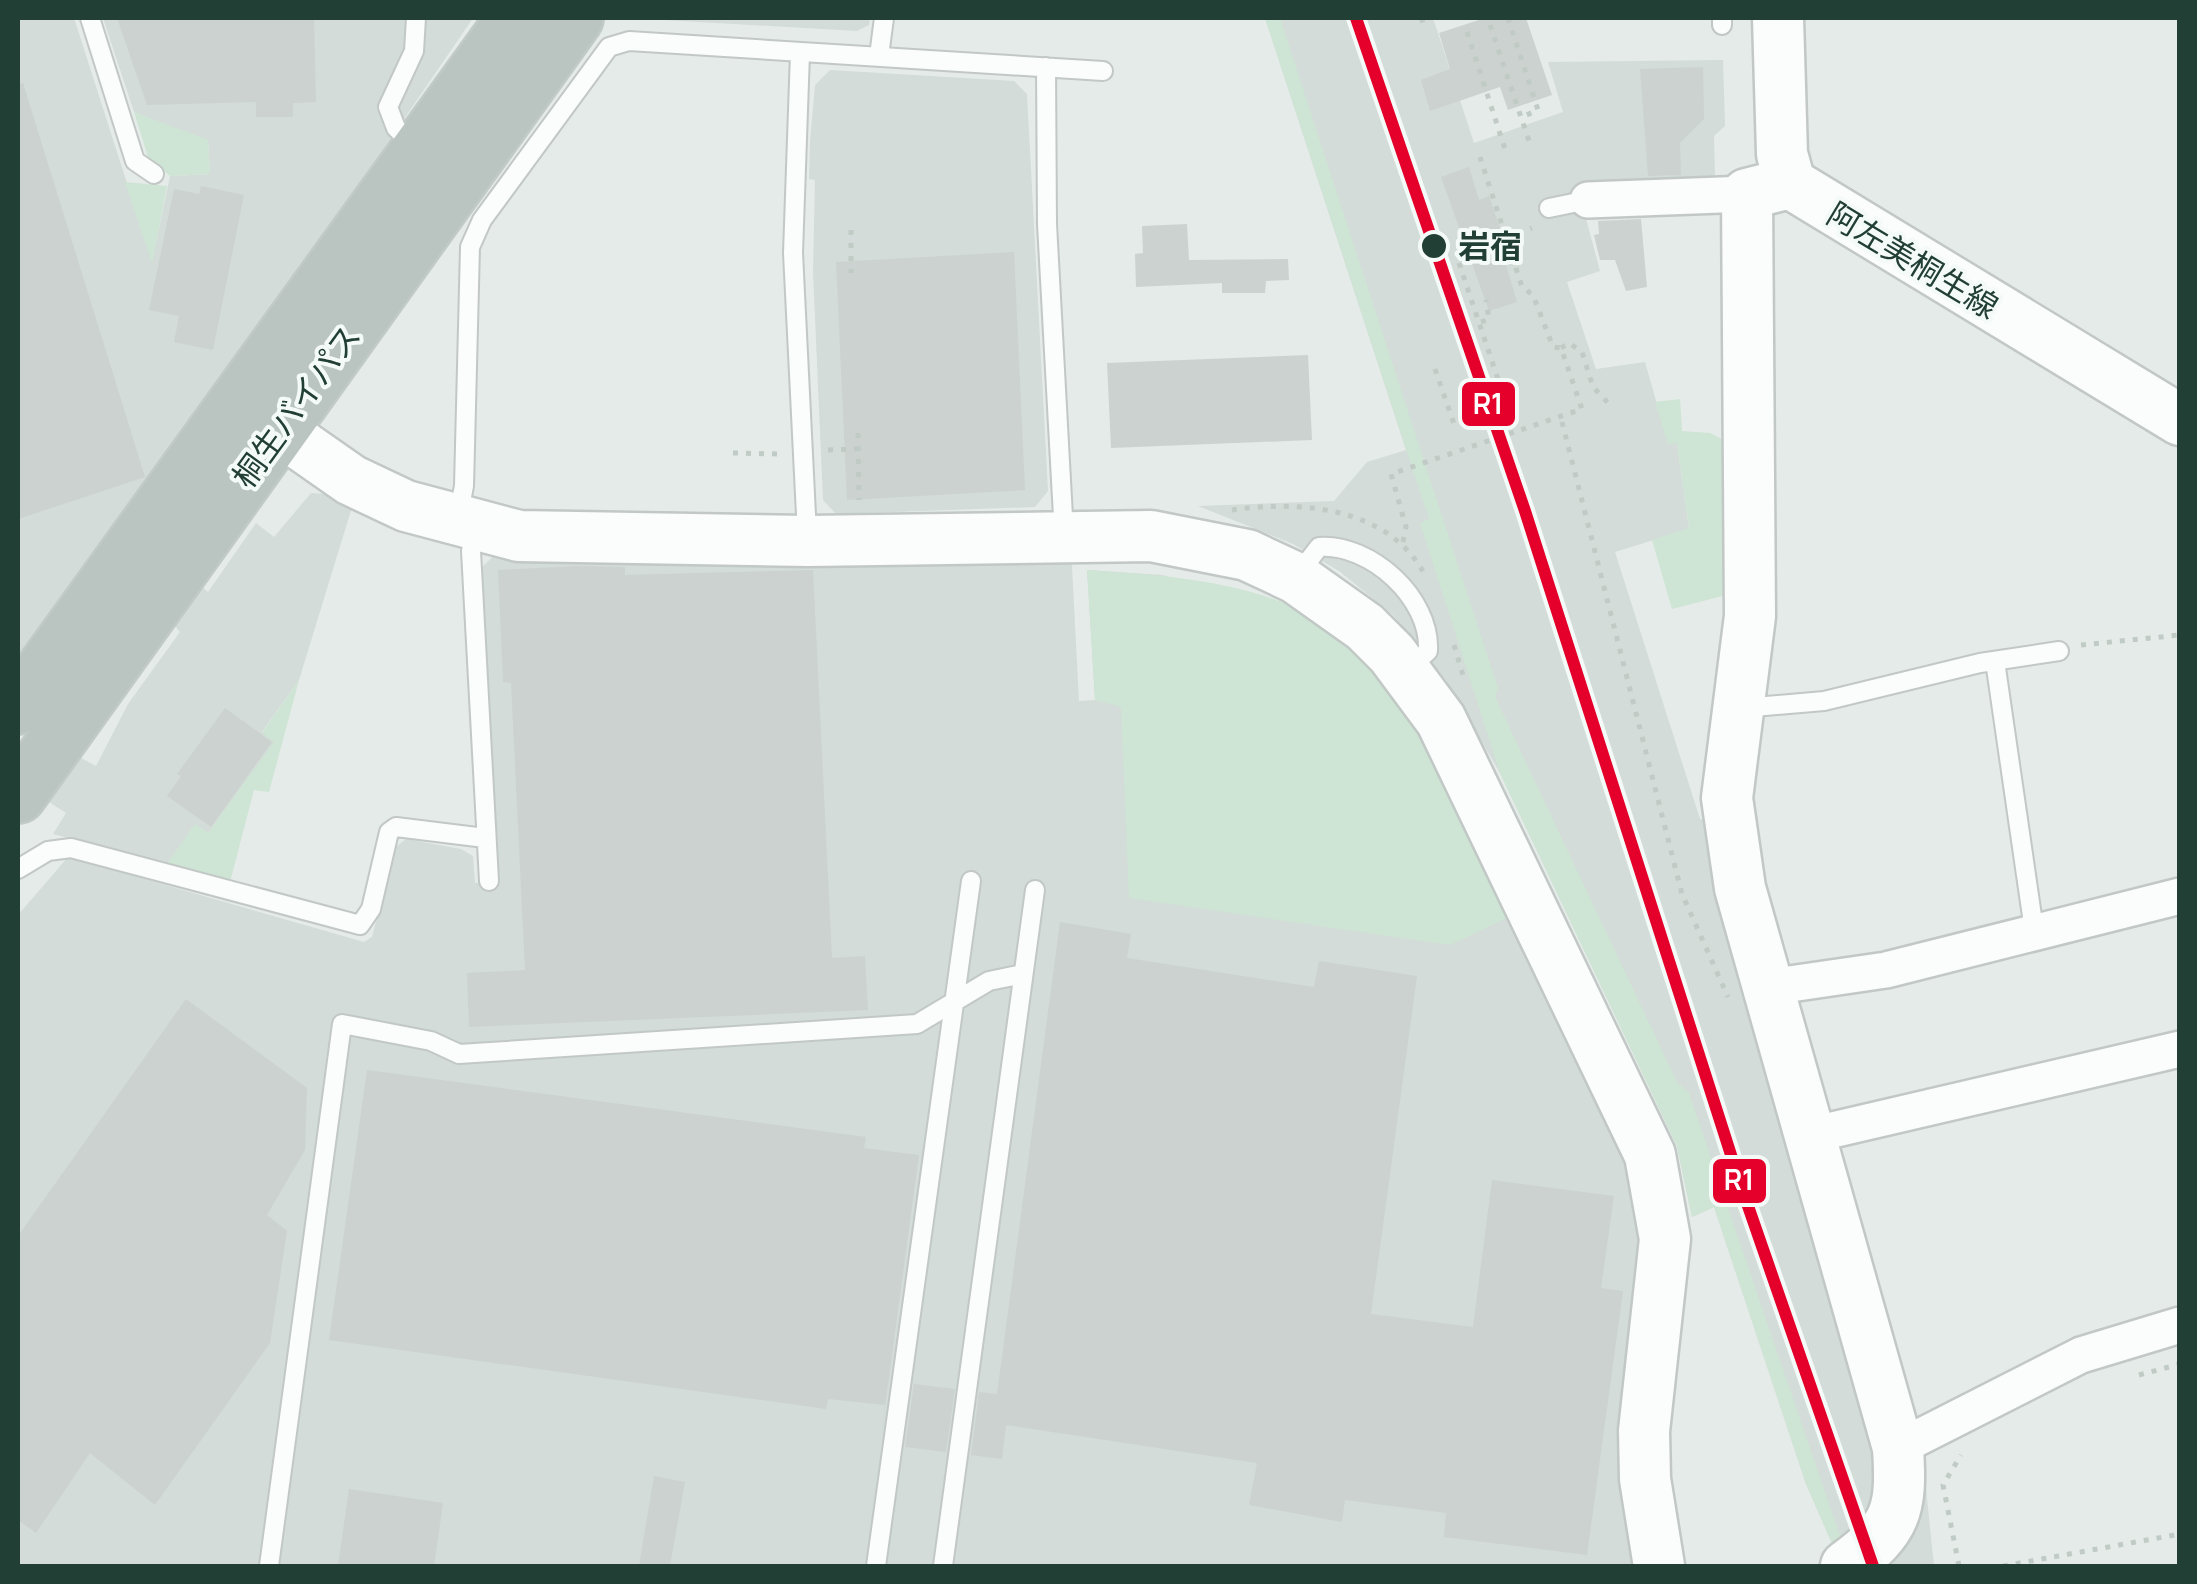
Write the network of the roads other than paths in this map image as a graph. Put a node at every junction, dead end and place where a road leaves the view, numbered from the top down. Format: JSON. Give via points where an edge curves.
{"nodes":[{"id":1,"x":90,"y":18,"type":"edge"},
{"id":2,"x":416,"y":18,"type":"edge"},
{"id":3,"x":515,"y":18,"type":"edge"},
{"id":4,"x":575,"y":18,"type":"edge"},
{"id":5,"x":884,"y":18,"type":"edge"},
{"id":6,"x":1778,"y":18,"type":"edge"},
{"id":7,"x":800,"y":52,"type":"junction"},
{"id":8,"x":880,"y":56,"type":"junction"},
{"id":9,"x":1046,"y":67,"type":"junction"},
{"id":10,"x":1103,"y":71,"type":"dead end"},
{"id":11,"x":418,"y":149,"type":"junction"},
{"id":12,"x":154,"y":174,"type":"dead end"},
{"id":13,"x":1769,"y":188,"type":"junction"},
{"id":14,"x":1588,"y":200,"type":"joint"},
{"id":15,"x":1550,"y":208,"type":"dead end"},
{"id":16,"x":257,"y":415,"type":"junction"},
{"id":17,"x":2180,"y":420,"type":"edge"},
{"id":18,"x":467,"y":524,"type":"junction"},
{"id":19,"x":1064,"y":536,"type":"junction"},
{"id":20,"x":808,"y":541,"type":"junction"},
{"id":21,"x":2059,"y":652,"type":"road end"},
{"id":22,"x":1995,"y":661,"type":"junction"},
{"id":23,"x":18,"y":706,"type":"edge"},
{"id":24,"x":1737,"y":708,"type":"junction"},
{"id":25,"x":18,"y":794,"type":"edge"},
{"id":26,"x":486,"y":838,"type":"junction"},
{"id":27,"x":18,"y":869,"type":"edge"},
{"id":28,"x":489,"y":881,"type":"dead end"},
{"id":29,"x":971,"y":881,"type":"dead end"},
{"id":30,"x":1035,"y":890,"type":"dead end"},
{"id":31,"x":2178,"y":905,"type":"edge"},
{"id":32,"x":2034,"y":930,"type":"junction"},
{"id":33,"x":1024,"y":974,"type":"junction"},
{"id":34,"x":1769,"y":987,"type":"junction"},
{"id":35,"x":954,"y":1004,"type":"junction"},
{"id":36,"x":2180,"y":1049,"type":"edge"},
{"id":37,"x":1811,"y":1135,"type":"junction"},
{"id":38,"x":2180,"y":1325,"type":"edge"},
{"id":39,"x":1898,"y":1448,"type":"junction"},
{"id":40,"x":270,"y":1566,"type":"edge"},
{"id":41,"x":876,"y":1566,"type":"edge"},
{"id":42,"x":943,"y":1566,"type":"edge"},
{"id":43,"x":1659,"y":1566,"type":"edge"},
{"id":44,"x":1846,"y":1566,"type":"edge"}],
"edges":[{"from":1,"to":12,"type":"lane","via":[[135,160]]},
{"from":2,"to":11,"type":"lane","via":[[414,51],[388,107],[396,128]]},
{"from":3,"to":11,"type":"highway","name":"桐生バイパス"},
{"from":4,"to":16,"type":"highway","name":"桐生バイパス"},
{"from":5,"to":8,"type":"lane"},
{"from":6,"to":13,"type":"street","via":[[1782,154]]},
{"from":7,"to":8,"type":"lane"},
{"from":7,"to":18,"type":"lane","via":[[619,41],[482,220],[470,247]]},
{"from":7,"to":20,"type":"lane","via":[[793,253]]},
{"from":8,"to":9,"type":"lane"},
{"from":9,"to":10,"type":"lane"},
{"from":9,"to":19,"type":"lane","via":[[1047,224]]},
{"from":11,"to":16,"type":"highway","name":"桐生バイパス"},
{"from":13,"to":14,"type":"street"},
{"from":13,"to":17,"type":"street","name":"阿左美桐生線"},
{"from":13,"to":24,"type":"street","via":[[1750,616]]},
{"from":14,"to":15,"type":"lane"},
{"from":16,"to":18,"type":"street","via":[[350,480]]},
{"from":16,"to":23,"type":"highway","name":"桐生バイパス"},
{"from":16,"to":25,"type":"highway","name":"桐生バイパス"},
{"from":18,"to":20,"type":"street","via":[[519,536]]},
{"from":18,"to":26,"type":"lane"},
{"from":19,"to":20,"type":"street"},
{"from":19,"to":43,"type":"street","via":[[1183,540],[1248,555],[1296,578],[1364,626],[1441,720],[1650,1155],[1666,1239],[1644,1430]]},
{"from":21,"to":22,"type":"lane"},
{"from":22,"to":24,"type":"lane","via":[[1824,702]]},
{"from":22,"to":32,"type":"lane"},
{"from":24,"to":34,"type":"street","via":[[1728,824]]},
{"from":26,"to":27,"type":"lane","via":[[396,827],[371,910],[360,924],[71,848],[35,856]]},
{"from":26,"to":28,"type":"lane"},
{"from":29,"to":35,"type":"lane"},
{"from":30,"to":33,"type":"lane"},
{"from":31,"to":32,"type":"street"},
{"from":32,"to":34,"type":"street","via":[[1886,970]]},
{"from":33,"to":35,"type":"lane","via":[[989,981]]},
{"from":33,"to":42,"type":"lane"},
{"from":34,"to":37,"type":"street"},
{"from":35,"to":40,"type":"lane","via":[[917,1024],[459,1054],[430,1041],[342,1024]]},
{"from":35,"to":41,"type":"lane"},
{"from":36,"to":37,"type":"street"},
{"from":37,"to":39,"type":"street"},
{"from":38,"to":39,"type":"street","via":[[2081,1355]]},
{"from":39,"to":44,"type":"street","via":[[1894,1517],[1880,1539]]}]}
